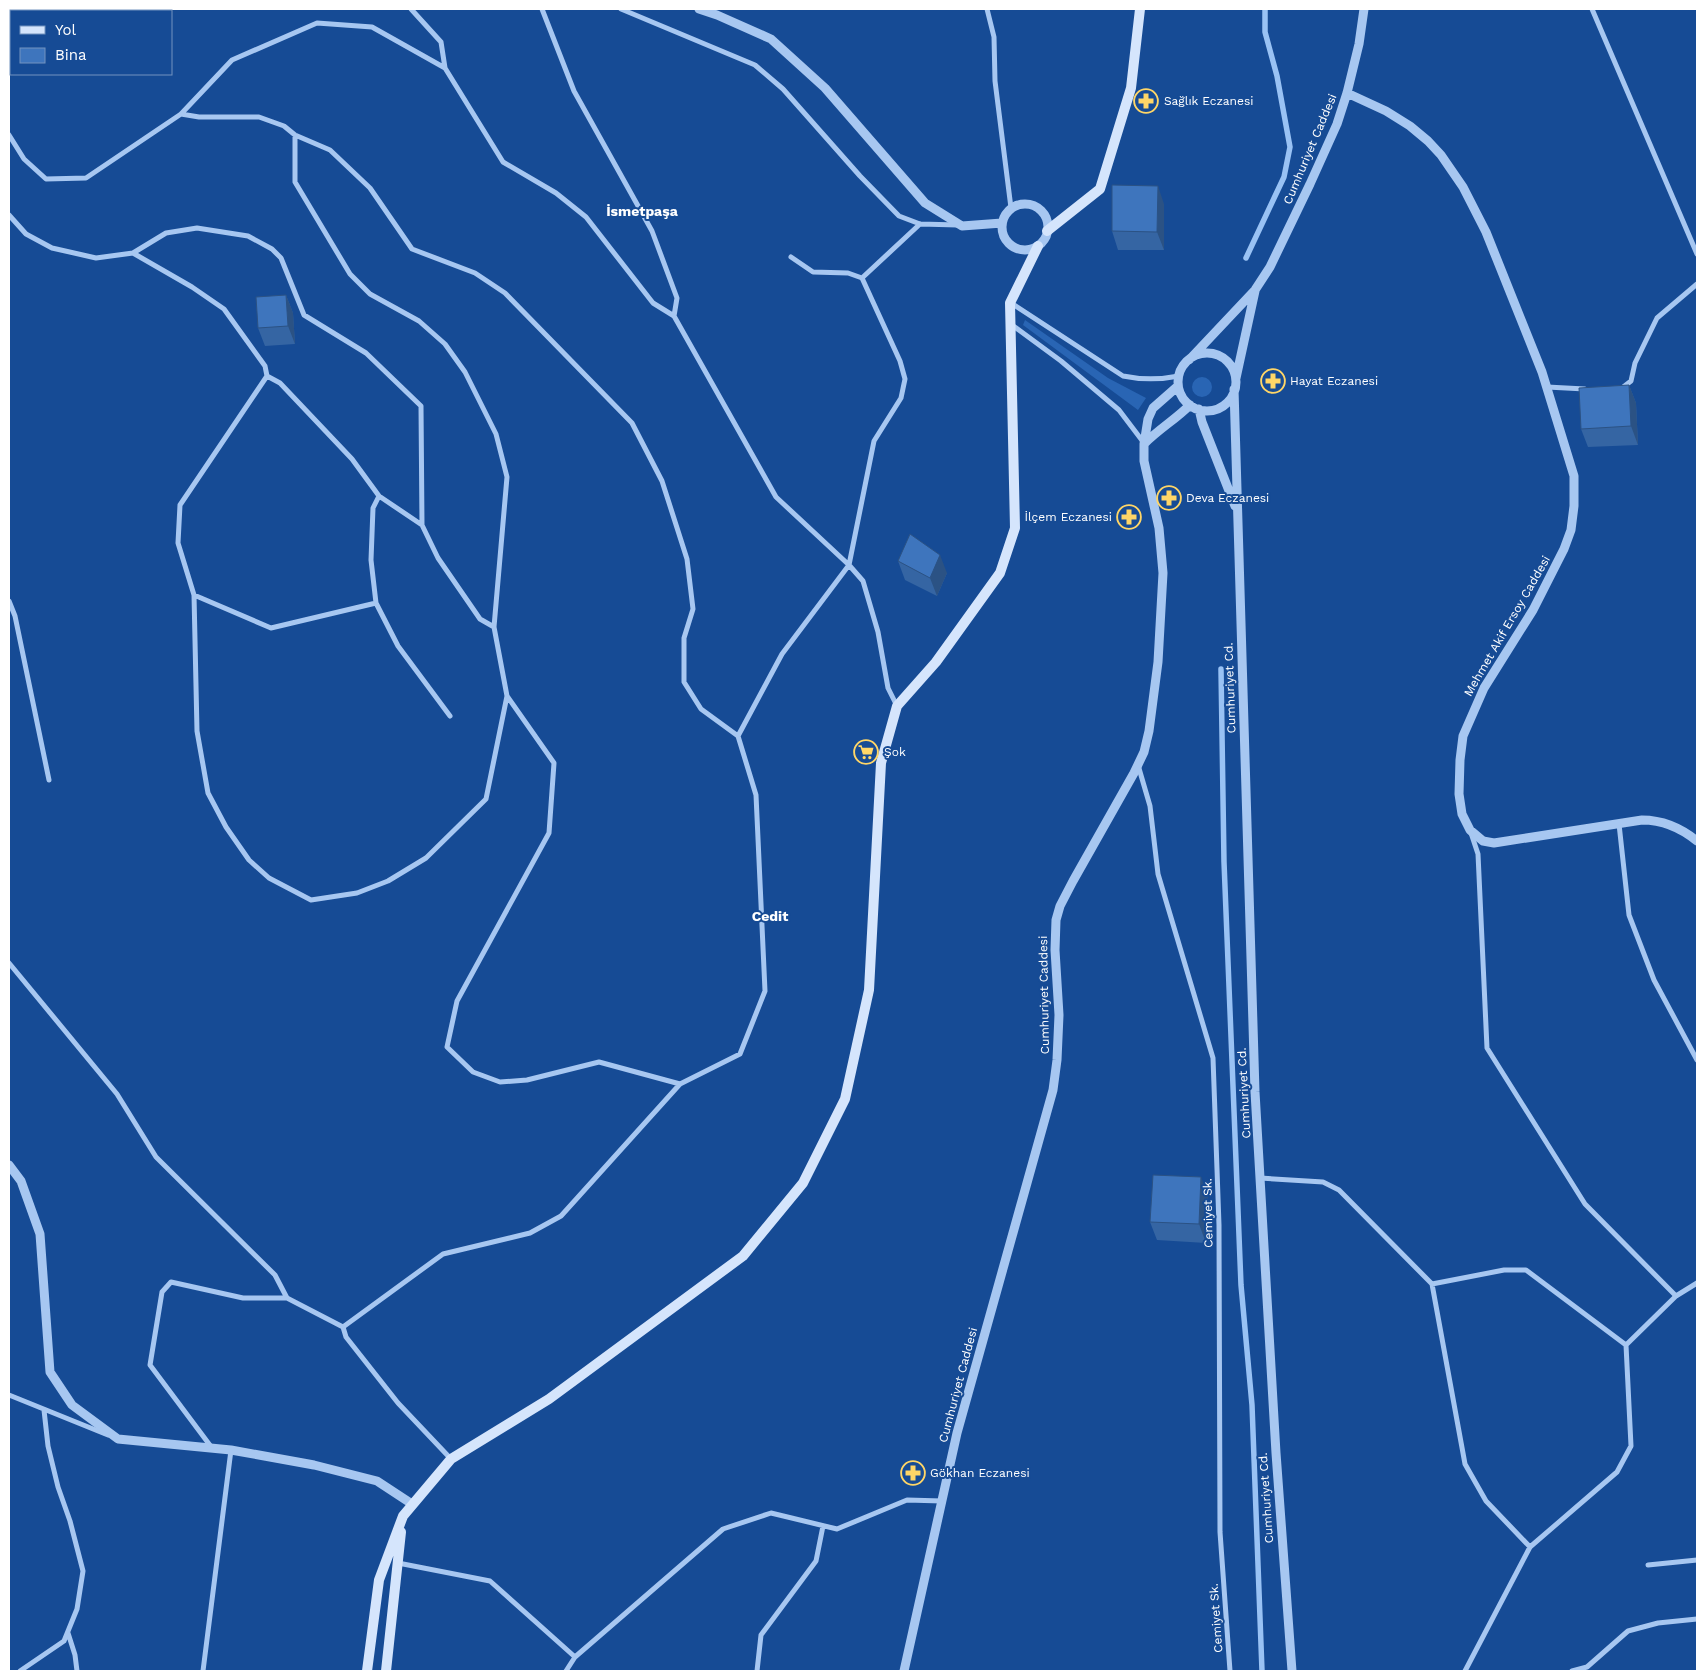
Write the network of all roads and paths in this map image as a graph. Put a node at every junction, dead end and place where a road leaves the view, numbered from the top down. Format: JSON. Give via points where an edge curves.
{"nodes":[{"id":1,"x":411,"y":9,"type":"edge"},
{"id":2,"x":542,"y":9,"type":"edge"},
{"id":3,"x":621,"y":9,"type":"edge"},
{"id":4,"x":700,"y":9,"type":"edge"},
{"id":5,"x":988,"y":9,"type":"edge"},
{"id":6,"x":1140,"y":9,"type":"edge"},
{"id":7,"x":1364,"y":9,"type":"edge"},
{"id":8,"x":1592,"y":9,"type":"edge"},
{"id":9,"x":445,"y":68,"type":"junction"},
{"id":10,"x":1347,"y":93,"type":"junction"},
{"id":11,"x":181,"y":114,"type":"junction"},
{"id":12,"x":9,"y":134,"type":"edge"},
{"id":13,"x":295,"y":135,"type":"junction"},
{"id":14,"x":1012,"y":208,"type":"junction"},
{"id":15,"x":9,"y":215,"type":"edge"},
{"id":16,"x":1002,"y":223,"type":"junction"},
{"id":17,"x":920,"y":224,"type":"junction"},
{"id":18,"x":962,"y":226,"type":"junction"},
{"id":19,"x":1047,"y":231,"type":"junction"},
{"id":20,"x":1038,"y":246,"type":"junction"},
{"id":21,"x":133,"y":253,"type":"junction"},
{"id":22,"x":1697,"y":254,"type":"edge"},
{"id":23,"x":791,"y":257,"type":"dead end"},
{"id":24,"x":862,"y":278,"type":"junction"},
{"id":25,"x":1697,"y":284,"type":"edge"},
{"id":26,"x":1255,"y":290,"type":"junction"},
{"id":27,"x":1010,"y":303,"type":"junction"},
{"id":28,"x":674,"y":316,"type":"junction"},
{"id":29,"x":1011,"y":324,"type":"junction"},
{"id":30,"x":1188,"y":360,"type":"junction"},
{"id":31,"x":267,"y":376,"type":"junction"},
{"id":32,"x":1179,"y":381,"type":"junction"},
{"id":33,"x":1235,"y":385,"type":"junction"},
{"id":34,"x":1547,"y":387,"type":"junction"},
{"id":35,"x":1591,"y":390,"type":"edge"},
{"id":36,"x":1618,"y":392,"type":"edge"},
{"id":37,"x":1195,"y":407,"type":"junction"},
{"id":38,"x":1144,"y":444,"type":"junction"},
{"id":39,"x":379,"y":496,"type":"junction"},
{"id":40,"x":1238,"y":514,"type":"junction"},
{"id":41,"x":422,"y":525,"type":"junction"},
{"id":42,"x":849,"y":565,"type":"junction"},
{"id":43,"x":194,"y":595,"type":"junction"},
{"id":44,"x":9,"y":601,"type":"edge"},
{"id":45,"x":376,"y":603,"type":"junction"},
{"id":46,"x":494,"y":627,"type":"junction"},
{"id":47,"x":508,"y":696,"type":"junction"},
{"id":48,"x":898,"y":706,"type":"junction"},
{"id":49,"x":450,"y":716,"type":"dead end"},
{"id":50,"x":738,"y":736,"type":"junction"},
{"id":51,"x":1138,"y":764,"type":"junction"},
{"id":52,"x":49,"y":780,"type":"dead end"},
{"id":53,"x":1618,"y":824,"type":"junction"},
{"id":54,"x":1470,"y":830,"type":"junction"},
{"id":55,"x":1697,"y":841,"type":"edge"},
{"id":56,"x":9,"y":963,"type":"edge"},
{"id":57,"x":1697,"y":1060,"type":"edge"},
{"id":58,"x":680,"y":1084,"type":"junction"},
{"id":59,"x":9,"y":1166,"type":"edge"},
{"id":60,"x":1260,"y":1178,"type":"junction"},
{"id":61,"x":1697,"y":1283,"type":"edge"},
{"id":62,"x":1432,"y":1284,"type":"junction"},
{"id":63,"x":1676,"y":1296,"type":"junction"},
{"id":64,"x":287,"y":1298,"type":"junction"},
{"id":65,"x":342,"y":1328,"type":"junction"},
{"id":66,"x":1626,"y":1346,"type":"junction"},
{"id":67,"x":9,"y":1395,"type":"edge"},
{"id":68,"x":44,"y":1410,"type":"junction"},
{"id":69,"x":118,"y":1439,"type":"junction"},
{"id":70,"x":212,"y":1448,"type":"junction"},
{"id":71,"x":231,"y":1450,"type":"junction"},
{"id":72,"x":451,"y":1459,"type":"junction"},
{"id":73,"x":942,"y":1501,"type":"junction"},
{"id":74,"x":412,"y":1504,"type":"junction"},
{"id":75,"x":403,"y":1516,"type":"junction"},
{"id":76,"x":823,"y":1526,"type":"junction"},
{"id":77,"x":1530,"y":1547,"type":"junction"},
{"id":78,"x":1697,"y":1560,"type":"edge"},
{"id":79,"x":398,"y":1563,"type":"junction"},
{"id":80,"x":1648,"y":1565,"type":"dead end"},
{"id":81,"x":1697,"y":1619,"type":"edge"},
{"id":82,"x":68,"y":1632,"type":"junction"},
{"id":83,"x":575,"y":1657,"type":"junction"},
{"id":84,"x":1587,"y":1666,"type":"junction"},
{"id":85,"x":20,"y":1671,"type":"edge"},
{"id":86,"x":77,"y":1671,"type":"edge"},
{"id":87,"x":203,"y":1671,"type":"edge"},
{"id":88,"x":367,"y":1671,"type":"edge"},
{"id":89,"x":386,"y":1671,"type":"edge"},
{"id":90,"x":566,"y":1671,"type":"edge"},
{"id":91,"x":757,"y":1671,"type":"edge"},
{"id":92,"x":904,"y":1671,"type":"edge"},
{"id":93,"x":1230,"y":1671,"type":"edge"},
{"id":94,"x":1292,"y":1671,"type":"edge"},
{"id":95,"x":1465,"y":1671,"type":"edge"},
{"id":96,"x":1572,"y":1671,"type":"edge"},
{"id":97,"x":1593,"y":1671,"type":"edge"}],
"edges":[{"from":1,"to":9,"type":"street","via":[[441,42]]},
{"from":2,"to":28,"type":"street","via":[[574,90],[652,231],[677,298]]},
{"from":3,"to":17,"type":"street","via":[[755,65],[783,89],[899,216]]},
{"from":4,"to":18,"type":"street","via":[[771,39],[825,88],[924,203]]},
{"from":5,"to":14,"type":"street","via":[[994,37],[995,81]]},
{"from":6,"to":19,"type":"main road","via":[[1131,88],[1100,188]]},
{"from":7,"to":10,"type":"street","name":"Cumhuriyet Caddesi"},
{"from":8,"to":22,"type":"street"},
{"from":9,"to":11,"type":"street","via":[[372,26],[317,24],[232,60]]},
{"from":9,"to":28,"type":"street","via":[[504,162],[556,193],[586,217],[652,303]]},
{"from":10,"to":26,"type":"street","name":"Cumhuriyet Caddesi","via":[[1310,184],[1270,267]]},
{"from":10,"to":34,"type":"street","name":"Mehmet Akif Ersoy Caddesi","via":[[1410,126],[1428,141],[1463,187],[1486,232]]},
{"from":11,"to":12,"type":"street","via":[[86,178],[46,179],[24,158]]},
{"from":11,"to":13,"type":"street","via":[[259,117],[284,126]]},
{"from":13,"to":46,"type":"street","via":[[295,182],[350,274],[370,294],[419,321],[445,344],[465,372],[496,434],[507,477]]},
{"from":13,"to":50,"type":"street","via":[[330,150],[370,188],[412,249],[475,273],[505,293],[632,423],[662,481],[687,559],[693,609],[684,638],[684,682],[701,709]]},
{"from":14,"to":16,"type":"street"},
{"from":14,"to":19,"type":"street","via":[[1020,204],[1037,207],[1044,213]]},
{"from":15,"to":21,"type":"street","via":[[26,234],[52,248],[96,258]]},
{"from":16,"to":18,"type":"street"},
{"from":16,"to":20,"type":"street","via":[[1002,232],[1012,246],[1020,250]]},
{"from":17,"to":18,"type":"street"},
{"from":17,"to":24,"type":"street"},
{"from":19,"to":20,"type":"street"},
{"from":20,"to":27,"type":"main road"},
{"from":21,"to":31,"type":"street","via":[[224,309],[266,366]]},
{"from":21,"to":41,"type":"street","via":[[166,233],[196,228],[248,236],[272,249],[281,258],[304,315],[366,353],[421,406]]},
{"from":23,"to":24,"type":"street","via":[[813,272],[848,273]]},
{"from":24,"to":42,"type":"street","via":[[905,379],[901,398],[874,440]]},
{"from":25,"to":36,"type":"street","via":[[1657,318],[1635,363],[1631,381]]},
{"from":26,"to":30,"type":"street","name":"Cumhuriyet Caddesi"},
{"from":26,"to":33,"type":"street","name":"Cumhuriyet Caddesi"},
{"from":27,"to":29,"type":"main road"},
{"from":27,"to":32,"type":"street","via":[[1123,376]]},
{"from":28,"to":42,"type":"street","via":[[776,497]]},
{"from":29,"to":38,"type":"street","via":[[1120,410]]},
{"from":29,"to":48,"type":"main road","via":[[1014,528],[1000,573],[936,662]]},
{"from":30,"to":32,"type":"street","via":[[1182,367]]},
{"from":30,"to":33,"type":"street","via":[[1202,354],[1220,356],[1231,366]]},
{"from":31,"to":39,"type":"street","via":[[280,383],[345,452]]},
{"from":31,"to":43,"type":"street","via":[[180,505],[178,543]]},
{"from":32,"to":37,"type":"street","via":[[1184,399]]},
{"from":32,"to":38,"type":"street","name":"Cumhuriyet Caddesi","via":[[1153,408]]},
{"from":33,"to":37,"type":"street","via":[[1228,401],[1221,407],[1212,410]]},
{"from":33,"to":40,"type":"street","name":"Cumhuriyet Cd."},
{"from":34,"to":35,"type":"street"},
{"from":34,"to":54,"type":"street","name":"Mehmet Akif Ersoy Caddesi","via":[[1574,476],[1571,530],[1554,572],[1484,688],[1463,736],[1459,794],[1462,814]]},
{"from":37,"to":38,"type":"street","via":[[1156,432]]},
{"from":37,"to":40,"type":"street"},
{"from":38,"to":51,"type":"street","name":"Cumhuriyet Caddesi","via":[[1144,461],[1159,528],[1163,573],[1154,699],[1144,752]]},
{"from":39,"to":41,"type":"street"},
{"from":39,"to":45,"type":"street","via":[[373,508],[371,560]]},
{"from":40,"to":60,"type":"street","name":"Cumhuriyet Cd."},
{"from":41,"to":46,"type":"street","via":[[438,558],[480,619]]},
{"from":42,"to":48,"type":"street","via":[[863,581],[878,632],[888,688]]},
{"from":42,"to":50,"type":"street","via":[[782,654]]},
{"from":43,"to":45,"type":"street","via":[[271,628]]},
{"from":43,"to":47,"type":"street","via":[[197,731],[208,793],[249,860],[269,878],[311,900],[356,893],[388,881],[426,858],[486,799]]},
{"from":44,"to":52,"type":"street"},
{"from":45,"to":49,"type":"street","via":[[398,646]]},
{"from":46,"to":47,"type":"street"},
{"from":47,"to":58,"type":"street","via":[[554,763],[549,833],[457,1001],[447,1047],[473,1072],[500,1082],[527,1080],[600,1062]]},
{"from":48,"to":72,"type":"main road","via":[[881,763],[869,990],[845,1099],[804,1184],[743,1256],[549,1399]]},
{"from":50,"to":58,"type":"street","via":[[756,795],[765,991],[740,1054]]},
{"from":51,"to":73,"type":"street","name":"Cumhuriyet Caddesi","via":[[1073,881],[1056,920],[1059,1015],[1053,1090],[957,1433]]},
{"from":51,"to":93,"type":"street","name":"Cemiyet Sk.","via":[[1150,806],[1158,874],[1213,1058],[1219,1225],[1220,1532]]},
{"from":53,"to":54,"type":"street","via":[[1494,843],[1483,841]]},
{"from":53,"to":55,"type":"street","via":[[1654,820],[1670,825]]},
{"from":53,"to":57,"type":"street","via":[[1629,915],[1654,980]]},
{"from":54,"to":63,"type":"street","via":[[1478,854],[1487,1048],[1585,1204]]},
{"from":56,"to":64,"type":"street","via":[[117,1094],[156,1157],[275,1275]]},
{"from":58,"to":65,"type":"street","via":[[561,1216],[530,1233],[442,1254]]},
{"from":59,"to":69,"type":"street","via":[[21,1181],[40,1234],[50,1372],[72,1405]]},
{"from":60,"to":62,"type":"street","via":[[1324,1182],[1339,1190]]},
{"from":60,"to":94,"type":"street","name":"Cumhuriyet Cd."},
{"from":61,"to":63,"type":"street"},
{"from":62,"to":66,"type":"street","via":[[1504,1270],[1526,1270]]},
{"from":62,"to":77,"type":"street","via":[[1465,1464],[1486,1502]]},
{"from":63,"to":66,"type":"street"},
{"from":64,"to":65,"type":"street"},
{"from":64,"to":70,"type":"street","via":[[242,1298],[171,1282],[162,1292],[150,1365]]},
{"from":65,"to":72,"type":"street","via":[[398,1403]]},
{"from":66,"to":77,"type":"street","via":[[1631,1446],[1617,1472]]},
{"from":67,"to":68,"type":"street"},
{"from":68,"to":69,"type":"street"},
{"from":68,"to":82,"type":"street","via":[[48,1446],[83,1571],[77,1609]]},
{"from":69,"to":70,"type":"street"},
{"from":70,"to":71,"type":"street"},
{"from":71,"to":74,"type":"street","via":[[314,1464],[377,1481]]},
{"from":71,"to":87,"type":"street"},
{"from":72,"to":74,"type":"main road"},
{"from":73,"to":76,"type":"street","via":[[907,1500],[836,1529]]},
{"from":73,"to":92,"type":"street","name":"Cumhuriyet Caddesi"},
{"from":74,"to":75,"type":"main road"},
{"from":75,"to":79,"type":"main road"},
{"from":75,"to":88,"type":"main road","via":[[379,1580]]},
{"from":76,"to":83,"type":"street","via":[[771,1513],[723,1530]]},
{"from":76,"to":91,"type":"street","via":[[816,1561],[761,1635]]},
{"from":77,"to":95,"type":"street"},
{"from":78,"to":80,"type":"street"},
{"from":79,"to":83,"type":"street","via":[[490,1581]]},
{"from":79,"to":89,"type":"main road"},
{"from":81,"to":84,"type":"street","via":[[1658,1622],[1628,1631]]},
{"from":82,"to":85,"type":"street","via":[[64,1641]]},
{"from":82,"to":86,"type":"street"},
{"from":83,"to":90,"type":"street"},
{"from":84,"to":96,"type":"street"},
{"from":84,"to":97,"type":"street"}]}
